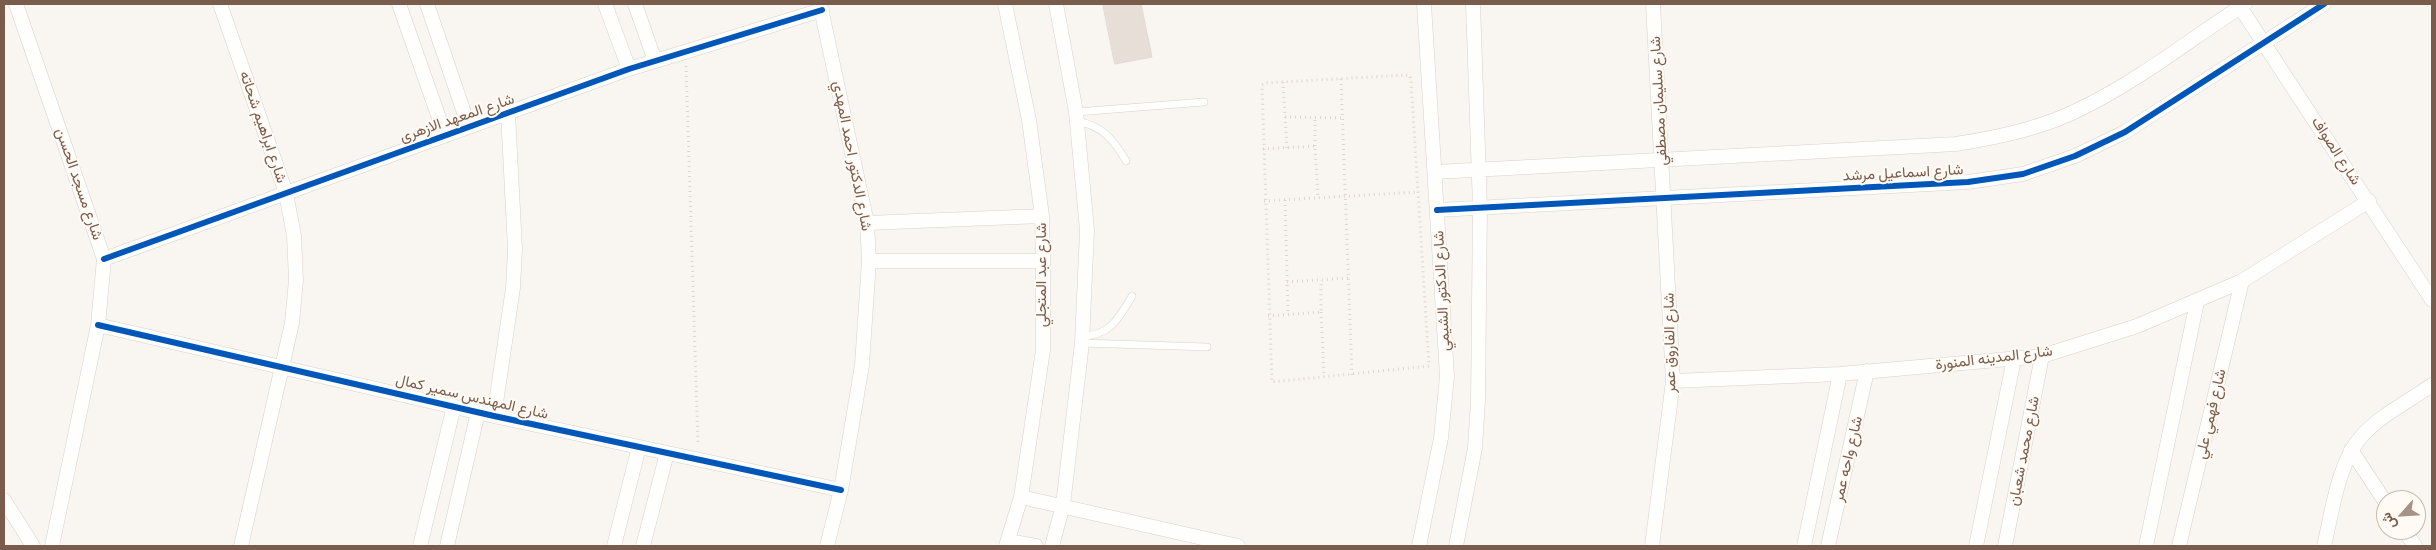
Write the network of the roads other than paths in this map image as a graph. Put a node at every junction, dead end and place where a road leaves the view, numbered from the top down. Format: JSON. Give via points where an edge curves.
{"nodes":[{"id":1,"x":16,"y":4,"type":"edge"},
{"id":2,"x":220,"y":4,"type":"edge"},
{"id":3,"x":399,"y":4,"type":"edge"},
{"id":4,"x":427,"y":4,"type":"edge"},
{"id":5,"x":605,"y":4,"type":"edge"},
{"id":6,"x":635,"y":4,"type":"edge"},
{"id":7,"x":1005,"y":4,"type":"edge"},
{"id":8,"x":1056,"y":4,"type":"edge"},
{"id":9,"x":1424,"y":4,"type":"edge"},
{"id":10,"x":1473,"y":4,"type":"edge"},
{"id":11,"x":1653,"y":4,"type":"edge"},
{"id":12,"x":2324,"y":4,"type":"edge"},
{"id":13,"x":2241,"y":5,"type":"edge"},
{"id":14,"x":821,"y":7,"type":"edge"},
{"id":15,"x":2264,"y":42,"type":"junction"},
{"id":16,"x":655,"y":61,"type":"junction"},
{"id":17,"x":629,"y":69,"type":"junction"},
{"id":18,"x":1204,"y":102,"type":"dead end"},
{"id":19,"x":508,"y":113,"type":"junction"},
{"id":20,"x":1076,"y":116,"type":"junction"},
{"id":21,"x":469,"y":127,"type":"junction"},
{"id":22,"x":445,"y":135,"type":"junction"},
{"id":23,"x":1126,"y":161,"type":"dead end"},
{"id":24,"x":1662,"y":161,"type":"junction"},
{"id":25,"x":1477,"y":170,"type":"junction"},
{"id":26,"x":1435,"y":172,"type":"junction"},
{"id":27,"x":286,"y":193,"type":"junction"},
{"id":28,"x":1664,"y":198,"type":"junction"},
{"id":29,"x":2369,"y":201,"type":"junction"},
{"id":30,"x":1480,"y":207,"type":"junction"},
{"id":31,"x":1438,"y":210,"type":"junction"},
{"id":32,"x":1042,"y":216,"type":"junction"},
{"id":33,"x":867,"y":223,"type":"junction"},
{"id":34,"x":104,"y":258,"type":"junction"},
{"id":35,"x":868,"y":261,"type":"junction"},
{"id":36,"x":1043,"y":261,"type":"junction"},
{"id":37,"x":2242,"y":281,"type":"junction"},
{"id":38,"x":1132,"y":296,"type":"dead end"},
{"id":39,"x":2432,"y":300,"type":"edge"},
{"id":40,"x":2197,"y":302,"type":"junction"},
{"id":41,"x":98,"y":325,"type":"junction"},
{"id":42,"x":1082,"y":340,"type":"junction"},
{"id":43,"x":1206,"y":347,"type":"dead end"},
{"id":44,"x":2042,"y":356,"type":"junction"},
{"id":45,"x":2014,"y":359,"type":"junction"},
{"id":46,"x":282,"y":366,"type":"junction"},
{"id":47,"x":1867,"y":371,"type":"junction"},
{"id":48,"x":1840,"y":374,"type":"junction"},
{"id":49,"x":1673,"y":381,"type":"junction"},
{"id":50,"x":2432,"y":385,"type":"edge"},
{"id":51,"x":454,"y":406,"type":"junction"},
{"id":52,"x":478,"y":412,"type":"junction"},
{"id":53,"x":494,"y":416,"type":"junction"},
{"id":54,"x":638,"y":447,"type":"junction"},
{"id":55,"x":2351,"y":450,"type":"junction"},
{"id":56,"x":667,"y":453,"type":"junction"},
{"id":57,"x":841,"y":490,"type":"junction"},
{"id":58,"x":2377,"y":490,"type":"edge"},
{"id":59,"x":1021,"y":496,"type":"junction"},
{"id":60,"x":4,"y":500,"type":"edge"},
{"id":61,"x":1063,"y":506,"type":"junction"},
{"id":62,"x":1007,"y":543,"type":"edge"},
{"id":63,"x":33,"y":546,"type":"edge"},
{"id":64,"x":52,"y":546,"type":"edge"},
{"id":65,"x":241,"y":546,"type":"edge"},
{"id":66,"x":420,"y":546,"type":"edge"},
{"id":67,"x":447,"y":546,"type":"edge"},
{"id":68,"x":614,"y":546,"type":"edge"},
{"id":69,"x":643,"y":546,"type":"edge"},
{"id":70,"x":827,"y":546,"type":"edge"},
{"id":71,"x":1036,"y":546,"type":"edge"},
{"id":72,"x":1052,"y":546,"type":"edge"},
{"id":73,"x":1238,"y":546,"type":"edge"},
{"id":74,"x":1419,"y":546,"type":"edge"},
{"id":75,"x":1456,"y":546,"type":"edge"},
{"id":76,"x":1652,"y":546,"type":"edge"},
{"id":77,"x":1804,"y":546,"type":"edge"},
{"id":78,"x":1828,"y":546,"type":"edge"},
{"id":79,"x":1976,"y":546,"type":"edge"},
{"id":80,"x":2005,"y":546,"type":"edge"},
{"id":81,"x":2146,"y":546,"type":"edge"},
{"id":82,"x":2179,"y":546,"type":"edge"},
{"id":83,"x":2324,"y":546,"type":"edge"}],
"edges":[{"from":1,"to":34,"type":"street","name":"شارع مسجد الحسن"},
{"from":2,"to":27,"type":"street","name":"شارع ابراهيم شحاته"},
{"from":3,"to":22,"type":"street"},
{"from":4,"to":21,"type":"street"},
{"from":5,"to":17,"type":"street"},
{"from":6,"to":16,"type":"street"},
{"from":7,"to":32,"type":"street","name":"شارع عبد المتجلي","via":[[1030,120]]},
{"from":8,"to":20,"type":"street"},
{"from":9,"to":26,"type":"street","name":"شارع الدكتور الشيمي"},
{"from":10,"to":25,"type":"street"},
{"from":11,"to":24,"type":"street","name":"شارع سليمان مصطفي"},
{"from":12,"to":15,"type":"street","name":"شارع اسماعيل مرشد"},
{"from":13,"to":15,"type":"street","name":"شارع الصواف"},
{"from":13,"to":24,"type":"street","name":"شارع اسماعيل مرشد","via":[[2122,86],[2083,108],[2042,125],[2000,137],[1956,144]]},
{"from":14,"to":16,"type":"street","name":"شارع المعهد الازهرى"},
{"from":14,"to":33,"type":"street","name":"شارع الدكتور احمد المهدي"},
{"from":15,"to":28,"type":"street","name":"شارع اسماعيل مرشد","via":[[2125,132],[2075,156],[2023,174],[1968,182]]},
{"from":15,"to":29,"type":"street","name":"شارع الصواف"},
{"from":16,"to":17,"type":"street","name":"شارع المعهد الازهرى"},
{"from":17,"to":19,"type":"street","name":"شارع المعهد الازهرى"},
{"from":18,"to":20,"type":"lane"},
{"from":19,"to":21,"type":"street","name":"شارع المعهد الازهرى"},
{"from":19,"to":53,"type":"street","via":[[513,288]]},
{"from":20,"to":23,"type":"lane","via":[[1111,138]]},
{"from":20,"to":42,"type":"street","via":[[1087,230]]},
{"from":21,"to":22,"type":"street","name":"شارع المعهد الازهرى"},
{"from":22,"to":27,"type":"street","name":"شارع المعهد الازهرى"},
{"from":24,"to":25,"type":"street","name":"شارع اسماعيل مرشد"},
{"from":24,"to":28,"type":"street","name":"شارع سليمان مصطفي"},
{"from":25,"to":26,"type":"street","name":"شارع اسماعيل مرشد"},
{"from":25,"to":30,"type":"street"},
{"from":26,"to":31,"type":"street","name":"شارع الدكتور الشيمي"},
{"from":27,"to":34,"type":"street","name":"شارع المعهد الازهرى"},
{"from":27,"to":46,"type":"street","name":"شارع ابراهيم شحاته","via":[[294,236],[296,280],[292,323]]},
{"from":28,"to":30,"type":"street","name":"شارع اسماعيل مرشد"},
{"from":28,"to":49,"type":"street","name":"شارع الفاروق عمر"},
{"from":29,"to":37,"type":"street","name":"شارع المدينه المنورة"},
{"from":29,"to":39,"type":"street","name":"شارع الصواف"},
{"from":30,"to":31,"type":"street","name":"شارع اسماعيل مرشد"},
{"from":30,"to":75,"type":"street","via":[[1478,424]]},
{"from":31,"to":74,"type":"street","name":"شارع الدكتور الشيمي","via":[[1446,397],[1442,438]]},
{"from":32,"to":33,"type":"street"},
{"from":32,"to":36,"type":"street","name":"شارع عبد المتجلي"},
{"from":33,"to":35,"type":"street","name":"شارع الدكتور احمد المهدي"},
{"from":34,"to":41,"type":"street","name":"شارع مسجد الحسن"},
{"from":35,"to":36,"type":"street"},
{"from":35,"to":57,"type":"street","name":"شارع الدكتور احمد المهدي","via":[[862,365]]},
{"from":36,"to":59,"type":"street","name":"شارع عبد المتجلي","via":[[1042,350]]},
{"from":37,"to":40,"type":"street","name":"شارع المدينه المنورة"},
{"from":37,"to":82,"type":"street","name":"شارع فهمي علي"},
{"from":38,"to":42,"type":"lane","via":[[1108,330]]},
{"from":40,"to":44,"type":"street","name":"شارع المدينه المنورة","via":[[2136,326]]},
{"from":40,"to":81,"type":"street"},
{"from":41,"to":46,"type":"street","name":"شارع المهندس سمير كمال"},
{"from":41,"to":64,"type":"street","name":"شارع مسجد الحسن"},
{"from":42,"to":43,"type":"lane"},
{"from":42,"to":61,"type":"street"},
{"from":44,"to":45,"type":"street","name":"شارع المدينه المنورة"},
{"from":44,"to":80,"type":"street","name":"شارع محمد شعبان"},
{"from":45,"to":47,"type":"street","name":"شارع المدينه المنورة"},
{"from":45,"to":79,"type":"street","name":"شارع محمد شعبان"},
{"from":46,"to":51,"type":"street","name":"شارع المهندس سمير كمال"},
{"from":46,"to":65,"type":"street","name":"شارع ابراهيم شحاته"},
{"from":47,"to":48,"type":"street","name":"شارع المدينه المنورة"},
{"from":47,"to":78,"type":"street","name":"شارع واحه عمر"},
{"from":48,"to":49,"type":"street","name":"شارع المدينه المنورة"},
{"from":48,"to":77,"type":"street","name":"شارع واحه عمر"},
{"from":49,"to":76,"type":"street","name":"شارع الفاروق عمر"},
{"from":50,"to":55,"type":"street","via":[[2370,427]]},
{"from":51,"to":52,"type":"street","name":"شارع المهندس سمير كمال"},
{"from":51,"to":66,"type":"street"},
{"from":52,"to":53,"type":"street","name":"شارع المهندس سمير كمال"},
{"from":52,"to":67,"type":"street"},
{"from":53,"to":54,"type":"street","name":"شارع المهندس سمير كمال"},
{"from":54,"to":56,"type":"street","name":"شارع المهندس سمير كمال"},
{"from":54,"to":68,"type":"street"},
{"from":55,"to":58,"type":"street"},
{"from":55,"to":83,"type":"street"},
{"from":56,"to":57,"type":"street","name":"شارع المهندس سمير كمال"},
{"from":56,"to":69,"type":"street"},
{"from":57,"to":70,"type":"street","name":"شارع الدكتور احمد المهدي"},
{"from":59,"to":61,"type":"street"},
{"from":59,"to":62,"type":"street","name":"شارع عبد المتجلي"},
{"from":60,"to":63,"type":"street"},
{"from":61,"to":72,"type":"street"},
{"from":61,"to":73,"type":"street"},
{"from":62,"to":71,"type":"street"}]}
